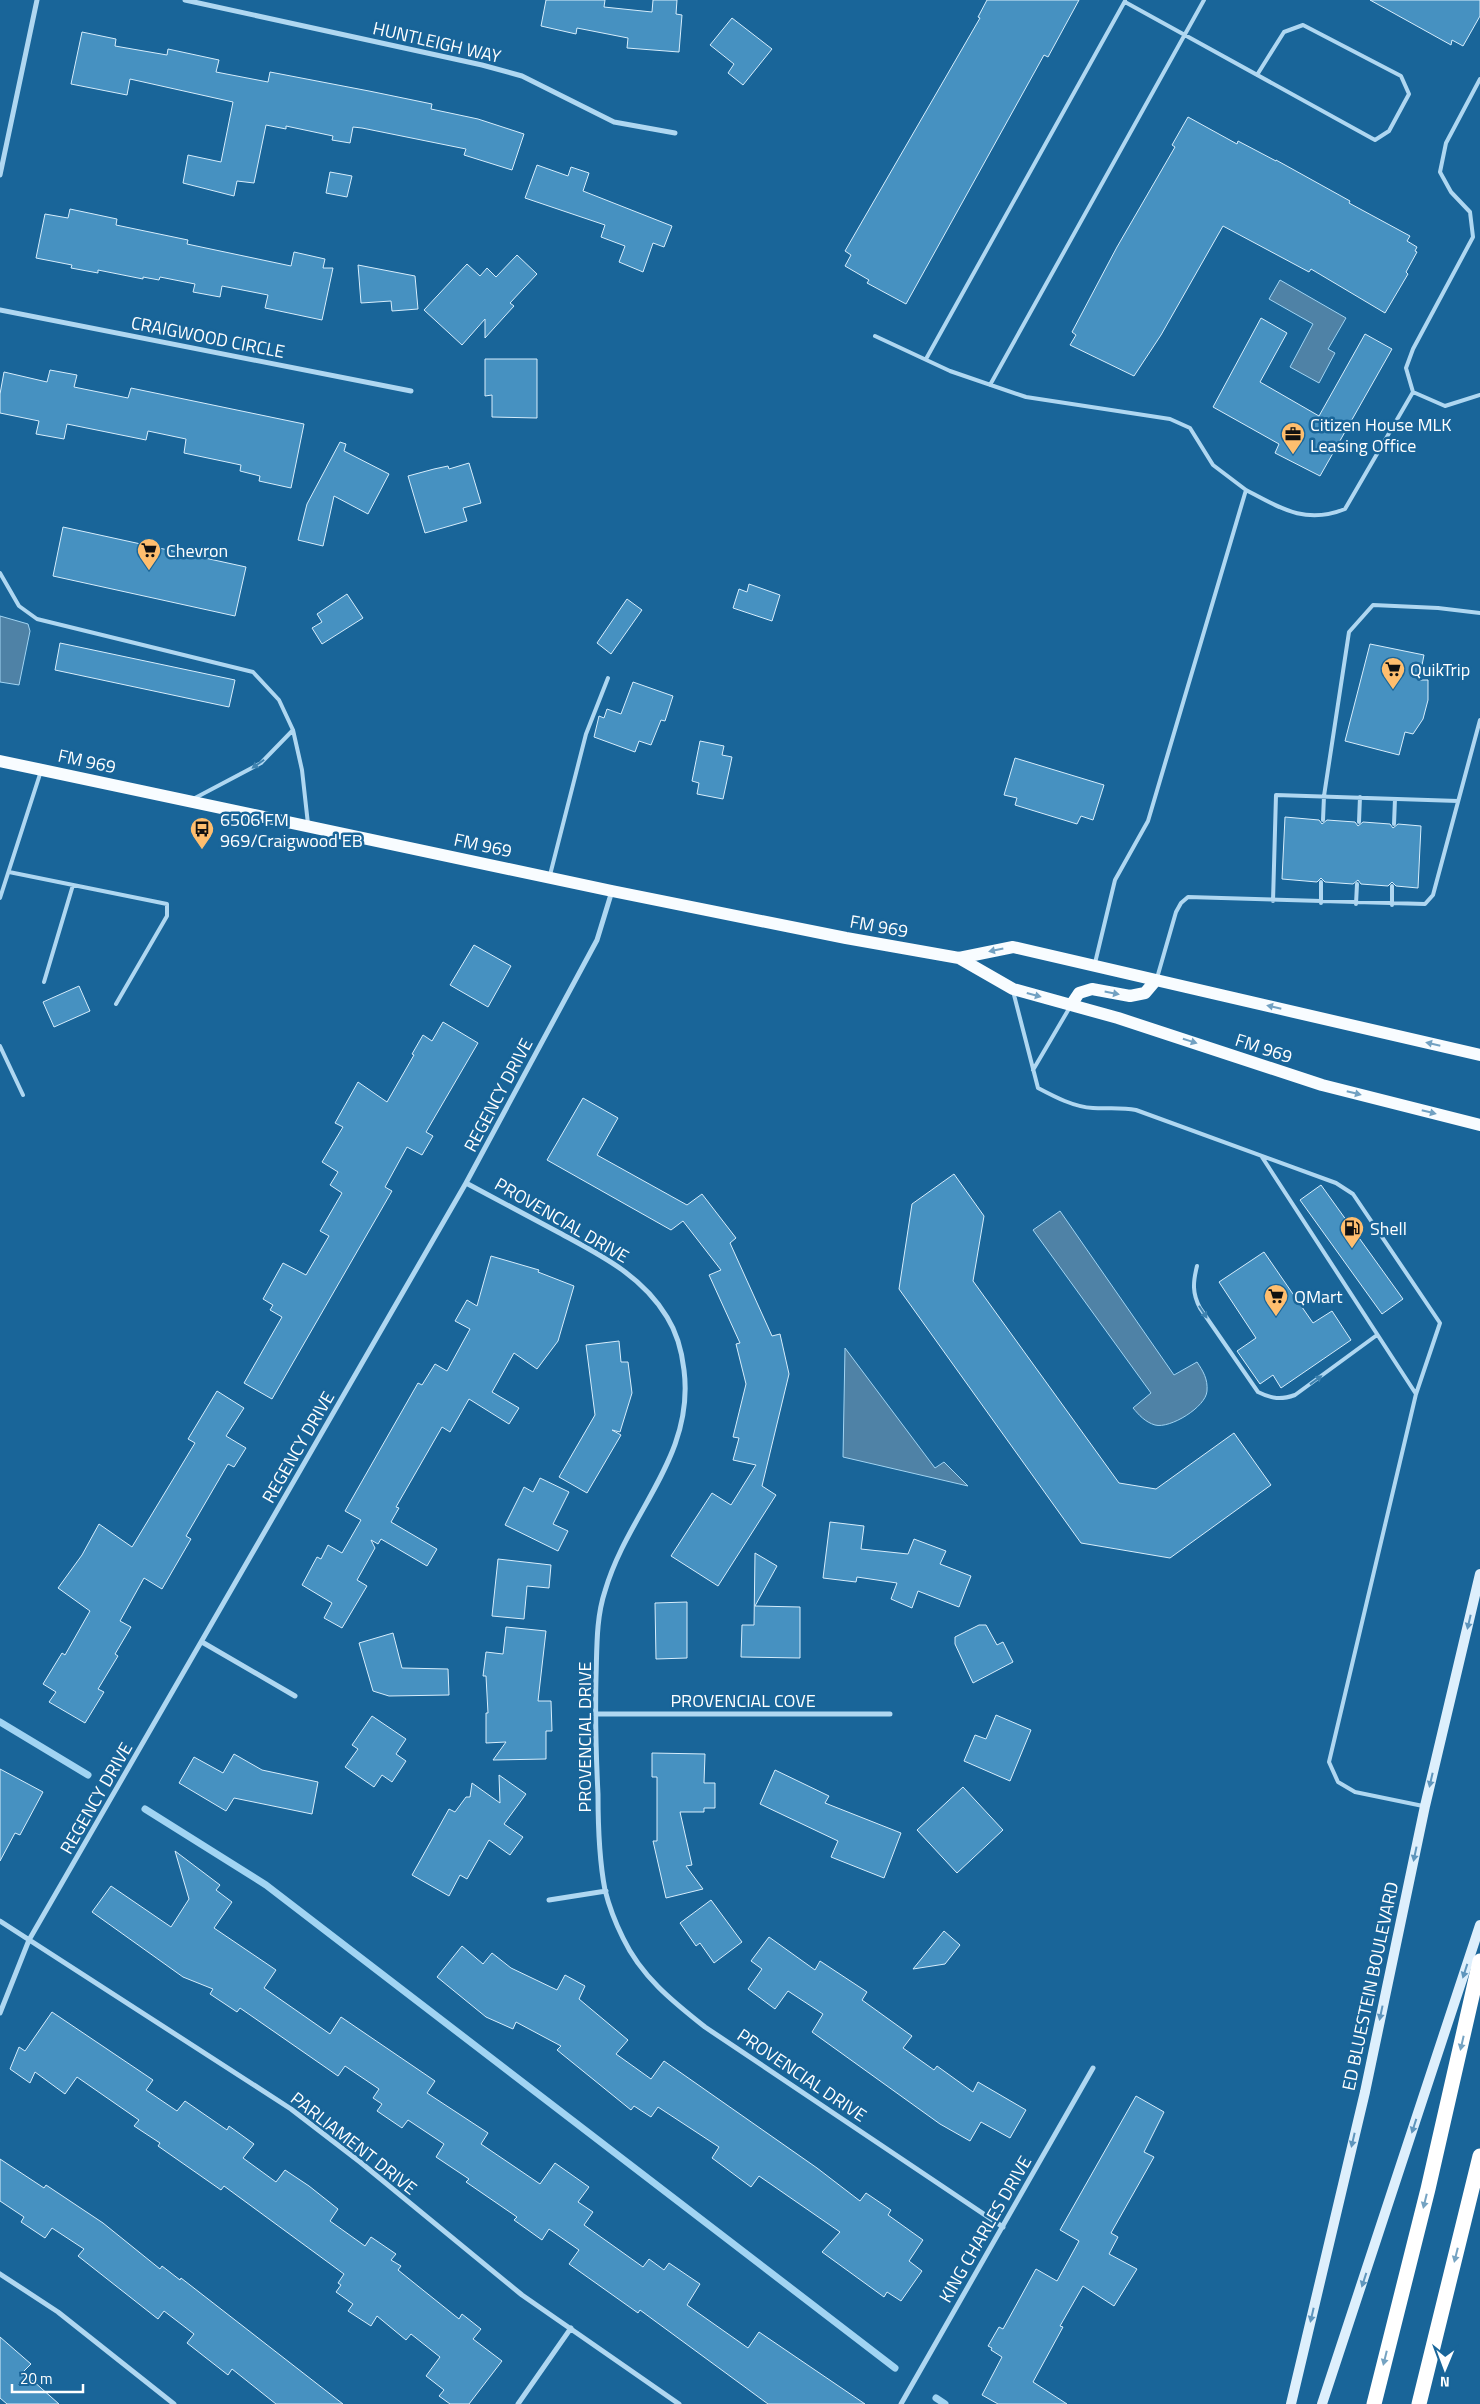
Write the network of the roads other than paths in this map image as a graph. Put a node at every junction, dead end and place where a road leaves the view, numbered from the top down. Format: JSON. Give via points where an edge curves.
{"nodes":[{"id":1,"x":38,"y":0,"type":"edge"},
{"id":2,"x":185,"y":0,"type":"edge"},
{"id":3,"x":1204,"y":0,"type":"edge"},
{"id":4,"x":1125,"y":1,"type":"edge"},
{"id":5,"x":1184,"y":35,"type":"junction"},
{"id":6,"x":1257,"y":75,"type":"junction"},
{"id":7,"x":1480,"y":79,"type":"edge"},
{"id":8,"x":675,"y":133,"type":"dead end"},
{"id":9,"x":0,"y":175,"type":"edge"},
{"id":10,"x":0,"y":310,"type":"edge"},
{"id":11,"x":875,"y":336,"type":"dead end"},
{"id":12,"x":926,"y":359,"type":"junction"},
{"id":13,"x":990,"y":384,"type":"junction"},
{"id":14,"x":411,"y":391,"type":"dead end"},
{"id":15,"x":1413,"y":392,"type":"junction"},
{"id":16,"x":1480,"y":395,"type":"edge"},
{"id":17,"x":1246,"y":490,"type":"junction"},
{"id":18,"x":0,"y":573,"type":"edge"},
{"id":19,"x":1480,"y":613,"type":"edge"},
{"id":20,"x":608,"y":678,"type":"dead end"},
{"id":21,"x":1480,"y":720,"type":"edge"},
{"id":22,"x":293,"y":730,"type":"junction"},
{"id":23,"x":0,"y":761,"type":"edge"},
{"id":24,"x":42,"y":769,"type":"junction"},
{"id":25,"x":1324,"y":796,"type":"junction"},
{"id":26,"x":1360,"y":797,"type":"junction"},
{"id":27,"x":1395,"y":799,"type":"junction"},
{"id":28,"x":1458,"y":800,"type":"junction"},
{"id":29,"x":190,"y":801,"type":"junction"},
{"id":30,"x":1323,"y":820,"type":"dead end"},
{"id":31,"x":1359,"y":822,"type":"dead end"},
{"id":32,"x":1394,"y":824,"type":"dead end"},
{"id":33,"x":308,"y":826,"type":"junction"},
{"id":34,"x":8,"y":872,"type":"junction"},
{"id":35,"x":550,"y":877,"type":"junction"},
{"id":36,"x":1321,"y":882,"type":"dead end"},
{"id":37,"x":1357,"y":884,"type":"dead end"},
{"id":38,"x":73,"y":885,"type":"junction"},
{"id":39,"x":1392,"y":886,"type":"dead end"},
{"id":40,"x":612,"y":891,"type":"junction"},
{"id":41,"x":0,"y":898,"type":"edge"},
{"id":42,"x":1273,"y":901,"type":"junction"},
{"id":43,"x":1321,"y":903,"type":"junction"},
{"id":44,"x":1356,"y":904,"type":"junction"},
{"id":45,"x":1392,"y":905,"type":"junction"},
{"id":46,"x":959,"y":958,"type":"junction"},
{"id":47,"x":1095,"y":966,"type":"junction"},
{"id":48,"x":1156,"y":980,"type":"junction"},
{"id":49,"x":44,"y":982,"type":"dead end"},
{"id":50,"x":1013,"y":989,"type":"junction"},
{"id":51,"x":116,"y":1004,"type":"dead end"},
{"id":52,"x":1070,"y":1005,"type":"junction"},
{"id":53,"x":0,"y":1046,"type":"edge"},
{"id":54,"x":1480,"y":1055,"type":"edge"},
{"id":55,"x":1033,"y":1070,"type":"junction"},
{"id":56,"x":23,"y":1095,"type":"dead end"},
{"id":57,"x":1478,"y":1126,"type":"edge"},
{"id":58,"x":1262,"y":1157,"type":"junction"},
{"id":59,"x":466,"y":1183,"type":"junction"},
{"id":60,"x":1197,"y":1266,"type":"dead end"},
{"id":61,"x":1377,"y":1335,"type":"junction"},
{"id":62,"x":1416,"y":1394,"type":"junction"},
{"id":63,"x":1480,"y":1574,"type":"edge"},
{"id":64,"x":202,"y":1642,"type":"junction"},
{"id":65,"x":295,"y":1696,"type":"dead end"},
{"id":66,"x":595,"y":1714,"type":"junction"},
{"id":67,"x":890,"y":1714,"type":"dead end"},
{"id":68,"x":1425,"y":1806,"type":"junction"},
{"id":69,"x":606,"y":1891,"type":"junction"},
{"id":70,"x":549,"y":1900,"type":"dead end"},
{"id":71,"x":0,"y":1921,"type":"edge"},
{"id":72,"x":1480,"y":1925,"type":"edge"},
{"id":73,"x":29,"y":1940,"type":"junction"},
{"id":74,"x":1480,"y":1961,"type":"edge"},
{"id":75,"x":0,"y":2013,"type":"edge"},
{"id":76,"x":1093,"y":2068,"type":"dead end"},
{"id":77,"x":1480,"y":2156,"type":"edge"},
{"id":78,"x":1003,"y":2227,"type":"junction"},
{"id":79,"x":0,"y":2274,"type":"edge"},
{"id":80,"x":572,"y":2328,"type":"junction"},
{"id":81,"x":174,"y":2404,"type":"edge"},
{"id":82,"x":518,"y":2404,"type":"edge"},
{"id":83,"x":679,"y":2404,"type":"edge"},
{"id":84,"x":901,"y":2404,"type":"edge"},
{"id":85,"x":1291,"y":2404,"type":"edge"},
{"id":86,"x":1322,"y":2404,"type":"edge"},
{"id":87,"x":1374,"y":2404,"type":"edge"},
{"id":88,"x":1419,"y":2404,"type":"edge"}],
"edges":[{"from":1,"to":9,"type":"street"},
{"from":2,"to":8,"type":"street","name":"HUNTLEIGH WAY","via":[[482,65],[522,76],[614,122]]},
{"from":3,"to":5,"type":"lane"},
{"from":4,"to":5,"type":"lane"},
{"from":4,"to":12,"type":"lane"},
{"from":5,"to":6,"type":"lane"},
{"from":5,"to":13,"type":"lane"},
{"from":6,"to":6,"type":"lane","via":[[1284,32],[1303,25],[1401,76],[1409,94],[1390,131],[1375,140]]},
{"from":7,"to":15,"type":"lane","via":[[1446,143],[1440,172],[1470,212],[1473,237],[1412,349],[1406,368]]},
{"from":10,"to":14,"type":"street","name":"CRAIGWOOD CIRCLE"},
{"from":11,"to":12,"type":"lane"},
{"from":12,"to":13,"type":"lane"},
{"from":13,"to":17,"type":"lane","via":[[1026,397],[1170,419],[1190,428],[1213,465]]},
{"from":15,"to":16,"type":"lane","via":[[1445,406]]},
{"from":15,"to":17,"type":"lane","via":[[1345,510],[1328,516],[1289,512]]},
{"from":17,"to":47,"type":"lane","via":[[1148,821],[1116,880]]},
{"from":18,"to":22,"type":"lane","via":[[19,606],[37,619],[253,672],[279,700]]},
{"from":19,"to":25,"type":"lane","via":[[1373,605],[1349,632]]},
{"from":20,"to":35,"type":"lane","via":[[586,734]]},
{"from":21,"to":28,"type":"lane"},
{"from":22,"to":29,"type":"lane","one_way":true,"via":[[261,763]]},
{"from":22,"to":33,"type":"lane","via":[[302,770]]},
{"from":23,"to":24,"type":"main road","name":"FM 969","number":"FM 969"},
{"from":24,"to":29,"type":"main road","name":"FM 969","number":"FM 969"},
{"from":24,"to":34,"type":"lane"},
{"from":25,"to":26,"type":"lane"},
{"from":25,"to":30,"type":"lane"},
{"from":25,"to":42,"type":"lane","via":[[1276,795]]},
{"from":26,"to":27,"type":"lane"},
{"from":26,"to":31,"type":"lane"},
{"from":27,"to":28,"type":"lane"},
{"from":27,"to":32,"type":"lane"},
{"from":28,"to":45,"type":"lane","via":[[1430,900],[1419,906]]},
{"from":29,"to":33,"type":"main road","name":"FM 969","number":"FM 969"},
{"from":33,"to":35,"type":"main road","name":"FM 969","number":"FM 969"},
{"from":34,"to":38,"type":"lane"},
{"from":34,"to":41,"type":"lane"},
{"from":35,"to":40,"type":"main road","name":"FM 969","number":"FM 969"},
{"from":36,"to":43,"type":"lane"},
{"from":37,"to":44,"type":"lane"},
{"from":38,"to":49,"type":"lane"},
{"from":38,"to":51,"type":"lane","via":[[167,904],[167,916]]},
{"from":39,"to":45,"type":"lane"},
{"from":40,"to":46,"type":"main road","name":"FM 969","number":"FM 969"},
{"from":40,"to":59,"type":"street","name":"REGENCY DRIVE","via":[[597,940]]},
{"from":42,"to":43,"type":"lane"},
{"from":42,"to":48,"type":"lane","via":[[1188,897],[1176,912]]},
{"from":43,"to":44,"type":"lane"},
{"from":44,"to":45,"type":"lane"},
{"from":47,"to":46,"type":"main road","name":"FM 969","number":"FM 969","one_way":true,"via":[[1013,947]]},
{"from":46,"to":50,"type":"main road","name":"FM 969","number":"FM 969"},
{"from":47,"to":48,"type":"main road","name":"FM 969","number":"FM 969"},
{"from":52,"to":48,"type":"main road","one_way":true,"via":[[1079,993],[1092,989],[1130,996],[1144,993]]},
{"from":54,"to":48,"type":"main road","name":"FM 969","number":"FM 969","one_way":true},
{"from":50,"to":52,"type":"main road","name":"FM 969","number":"FM 969","one_way":true},
{"from":50,"to":55,"type":"lane"},
{"from":52,"to":55,"type":"lane"},
{"from":52,"to":57,"type":"main road","name":"FM 969","number":"FM 969","one_way":true,"via":[[1322,1085]]},
{"from":53,"to":56,"type":"lane"},
{"from":55,"to":58,"type":"lane","via":[[1038,1088],[1059,1099],[1091,1108],[1136,1110]]},
{"from":58,"to":61,"type":"lane"},
{"from":58,"to":62,"type":"lane","via":[[1336,1183],[1353,1194],[1440,1322]]},
{"from":59,"to":64,"type":"street","name":"REGENCY DRIVE"},
{"from":59,"to":66,"type":"street","name":"PROVENCIAL DRIVE","via":[[617,1264],[646,1289],[668,1318],[682,1352],[687,1394],[681,1429],[668,1465],[621,1548],[604,1594]]},
{"from":60,"to":61,"type":"lane","one_way":true,"via":[[1193,1281],[1194,1297],[1258,1392],[1267,1397],[1280,1400],[1295,1395]]},
{"from":61,"to":62,"type":"lane"},
{"from":62,"to":68,"type":"lane","via":[[1329,1762],[1338,1782],[1355,1792]]},
{"from":63,"to":68,"type":"main road","name":"ED BLUESTEIN BOULEVARD","one_way":true},
{"from":64,"to":65,"type":"street"},
{"from":64,"to":73,"type":"street","name":"REGENCY DRIVE"},
{"from":66,"to":67,"type":"street","name":"PROVENCIAL COVE"},
{"from":66,"to":69,"type":"street","name":"PROVENCIAL DRIVE","via":[[598,1811]]},
{"from":68,"to":85,"type":"main road","name":"ED BLUESTEIN BOULEVARD","one_way":true,"via":[[1364,2092]]},
{"from":69,"to":70,"type":"street"},
{"from":69,"to":78,"type":"street","name":"PROVENCIAL DRIVE","via":[[622,1937],[640,1969],[671,2001]]},
{"from":71,"to":73,"type":"street","name":"PARLIAMENT DRIVE"},
{"from":72,"to":86,"type":"main road","one_way":true},
{"from":73,"to":75,"type":"street","name":"REGENCY DRIVE"},
{"from":73,"to":80,"type":"street","name":"PARLIAMENT DRIVE","via":[[291,2109],[522,2295]]},
{"from":74,"to":87,"type":"highway","one_way":true},
{"from":76,"to":78,"type":"street","name":"KING CHARLES DRIVE"},
{"from":77,"to":88,"type":"highway","one_way":true},
{"from":78,"to":84,"type":"street","name":"KING CHARLES DRIVE"},
{"from":79,"to":81,"type":"street","via":[[58,2312]]},
{"from":80,"to":82,"type":"street"},
{"from":80,"to":83,"type":"street","name":"PARLIAMENT DRIVE"}]}
